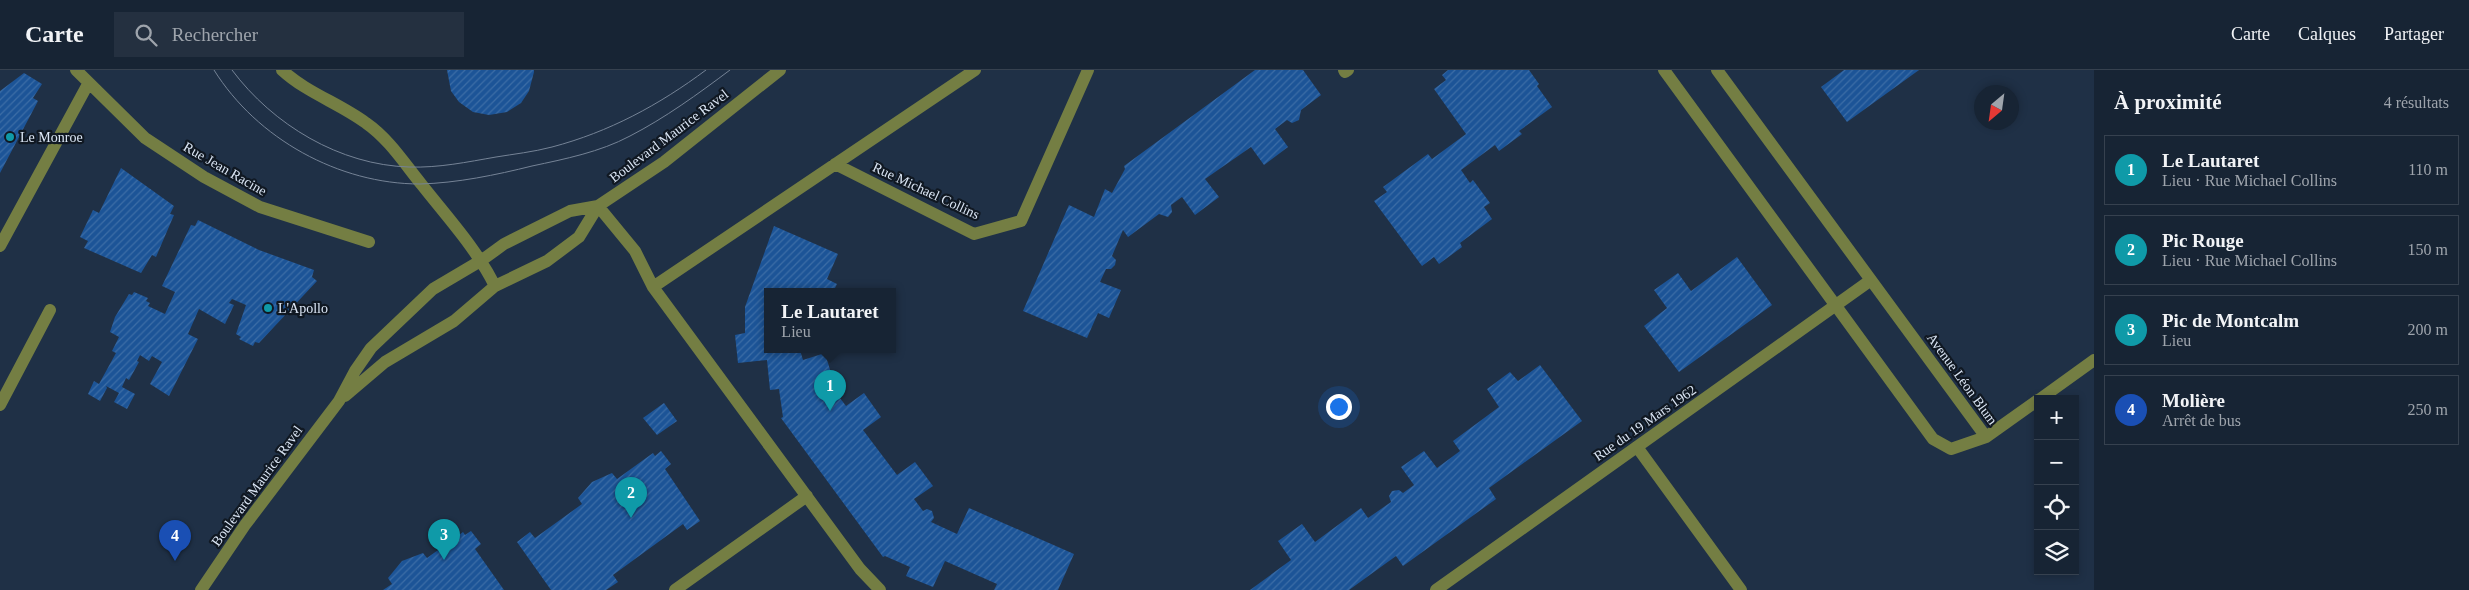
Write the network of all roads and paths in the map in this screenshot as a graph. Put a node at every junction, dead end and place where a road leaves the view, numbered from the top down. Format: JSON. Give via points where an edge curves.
{"nodes":[{"id":1,"x":76,"y":70,"type":"edge"},
{"id":2,"x":282,"y":70,"type":"edge"},
{"id":3,"x":780,"y":70,"type":"edge"},
{"id":4,"x":975,"y":70,"type":"edge"},
{"id":5,"x":1088,"y":70,"type":"edge"},
{"id":6,"x":1344,"y":70,"type":"edge"},
{"id":7,"x":1348,"y":70,"type":"edge"},
{"id":8,"x":1664,"y":70,"type":"edge"},
{"id":9,"x":1717,"y":70,"type":"edge"},
{"id":10,"x":88,"y":84,"type":"junction"},
{"id":11,"x":835,"y":164,"type":"junction"},
{"id":12,"x":598,"y":206,"type":"junction"},
{"id":13,"x":369,"y":242,"type":"dead end"},
{"id":14,"x":0,"y":246,"type":"edge"},
{"id":15,"x":482,"y":260,"type":"junction"},
{"id":16,"x":1871,"y":280,"type":"junction"},
{"id":17,"x":495,"y":286,"type":"junction"},
{"id":18,"x":653,"y":287,"type":"junction"},
{"id":19,"x":1835,"y":306,"type":"junction"},
{"id":20,"x":50,"y":310,"type":"dead end"},
{"id":21,"x":2094,"y":360,"type":"edge"},
{"id":22,"x":2045,"y":395,"type":"edge"},
{"id":23,"x":339,"y":401,"type":"junction"},
{"id":24,"x":2034,"y":403,"type":"edge"},
{"id":25,"x":0,"y":405,"type":"edge"},
{"id":26,"x":1986,"y":437,"type":"junction"},
{"id":27,"x":1637,"y":447,"type":"junction"},
{"id":28,"x":807,"y":496,"type":"junction"},
{"id":29,"x":202,"y":590,"type":"edge"},
{"id":30,"x":675,"y":590,"type":"edge"},
{"id":31,"x":880,"y":590,"type":"edge"},
{"id":32,"x":1436,"y":590,"type":"edge"},
{"id":33,"x":1741,"y":590,"type":"edge"}],
"edges":[{"from":1,"to":10,"type":"street","name":"Rue Jean Racine"},
{"from":2,"to":15,"type":"street","via":[[296,83],[365,122],[377,133],[409,167]]},
{"from":3,"to":12,"type":"street","name":"Boulevard Maurice Ravel","via":[[664,162]]},
{"from":4,"to":11,"type":"street","name":"Rue Michael Collins"},
{"from":5,"to":11,"type":"street","name":"Rue Michael Collins","via":[[1021,221],[974,234]]},
{"from":6,"to":7,"type":"street"},
{"from":8,"to":19,"type":"street","name":"Avenue Léon Blum"},
{"from":9,"to":16,"type":"street","name":"Avenue Léon Blum"},
{"from":10,"to":13,"type":"street","name":"Rue Jean Racine","via":[[145,138],[204,177],[260,207]]},
{"from":10,"to":14,"type":"street"},
{"from":11,"to":18,"type":"street","name":"Rue Michael Collins"},
{"from":12,"to":15,"type":"street","name":"Boulevard Maurice Ravel","via":[[570,211],[504,244]]},
{"from":12,"to":17,"type":"street","name":"Boulevard Maurice Ravel","via":[[579,237],[547,261]]},
{"from":12,"to":18,"type":"street","via":[[635,251]]},
{"from":15,"to":17,"type":"street"},
{"from":15,"to":23,"type":"street","name":"Boulevard Maurice Ravel","via":[[433,289],[378,342],[355,372]]},
{"from":16,"to":19,"type":"street","name":"Rue du 19 Mars 1962"},
{"from":16,"to":26,"type":"street","name":"Avenue Léon Blum"},
{"from":17,"to":23,"type":"street","name":"Boulevard Maurice Ravel","via":[[454,321],[385,362]]},
{"from":18,"to":28,"type":"street"},
{"from":19,"to":26,"type":"street","name":"Avenue Léon Blum","via":[[1933,439],[1951,449]]},
{"from":19,"to":27,"type":"street","name":"Rue du 19 Mars 1962"},
{"from":20,"to":25,"type":"street"},
{"from":21,"to":22,"type":"street"},
{"from":23,"to":29,"type":"street","name":"Boulevard Maurice Ravel","via":[[245,525]]},
{"from":24,"to":26,"type":"street"},
{"from":27,"to":32,"type":"street","name":"Rue du 19 Mars 1962"},
{"from":27,"to":33,"type":"street"},
{"from":28,"to":30,"type":"street"},
{"from":28,"to":31,"type":"street","via":[[860,569]]}]}
